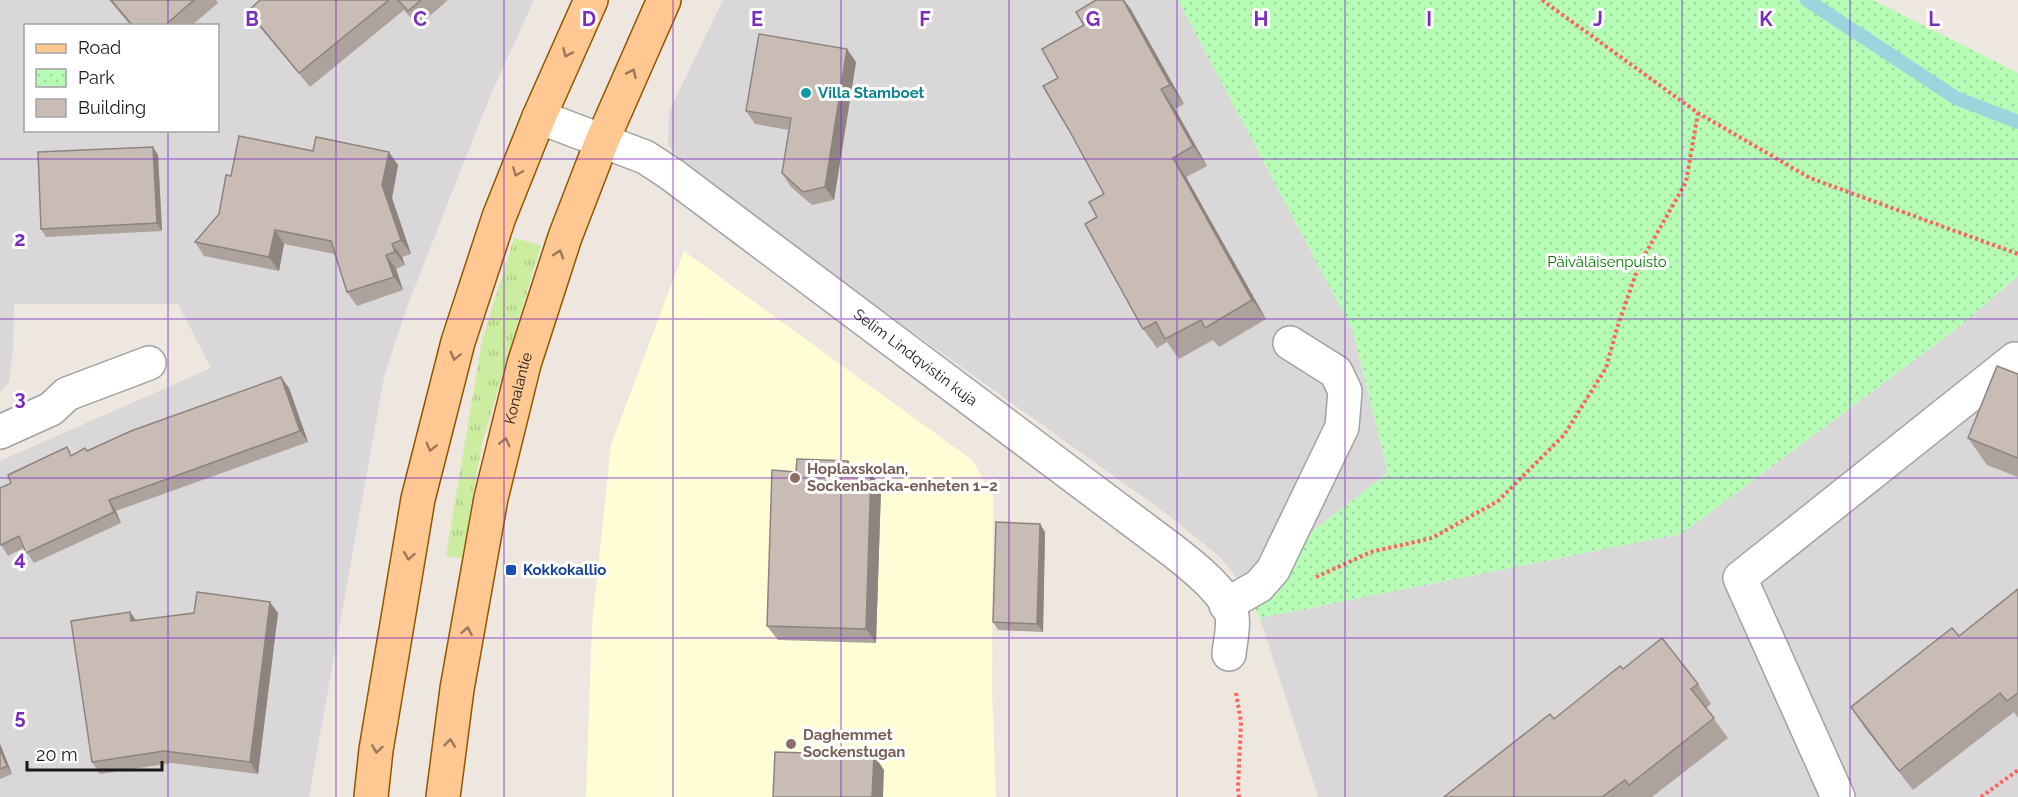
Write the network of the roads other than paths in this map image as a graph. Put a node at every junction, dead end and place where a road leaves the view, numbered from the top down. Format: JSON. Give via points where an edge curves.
{"nodes":[{"id":1,"x":591,"y":0,"type":"edge"},
{"id":2,"x":664,"y":0,"type":"edge"},
{"id":3,"x":539,"y":117,"type":"junction"},
{"id":4,"x":602,"y":141,"type":"junction"},
{"id":5,"x":1290,"y":343,"type":"dead end"},
{"id":6,"x":2018,"y":360,"type":"edge"},
{"id":7,"x":148,"y":363,"type":"dead end"},
{"id":8,"x":0,"y":432,"type":"edge"},
{"id":9,"x":1227,"y":605,"type":"junction"},
{"id":10,"x":1229,"y":654,"type":"road end"},
{"id":11,"x":371,"y":797,"type":"edge"},
{"id":12,"x":443,"y":797,"type":"edge"},
{"id":13,"x":1838,"y":797,"type":"edge"}],
"edges":[{"from":1,"to":3,"type":"main road","one_way":true},
{"from":4,"to":2,"type":"main road","name":"Konalantie","one_way":true},
{"from":3,"to":4,"type":"street","name":"Selim Lindqvistin kuja"},
{"from":3,"to":11,"type":"main road","one_way":true,"via":[[499,217],[458,342],[418,499]]},
{"from":4,"to":9,"type":"street","name":"Selim Lindqvistin kuja","via":[[645,157],[671,174],[1172,550],[1207,578]]},
{"from":12,"to":4,"type":"main road","name":"Konalantie","one_way":true,"via":[[457,689],[491,498],[524,364],[565,237]]},
{"from":5,"to":9,"type":"street","via":[[1336,372],[1345,391],[1342,427],[1273,570],[1259,586]]},
{"from":6,"to":13,"type":"street","via":[[2014,359],[1740,578]]},
{"from":7,"to":8,"type":"street","via":[[67,394],[51,409]]},
{"from":9,"to":10,"type":"street","name":"Selim Lindqvistin kuja","via":[[1232,616]]}]}
